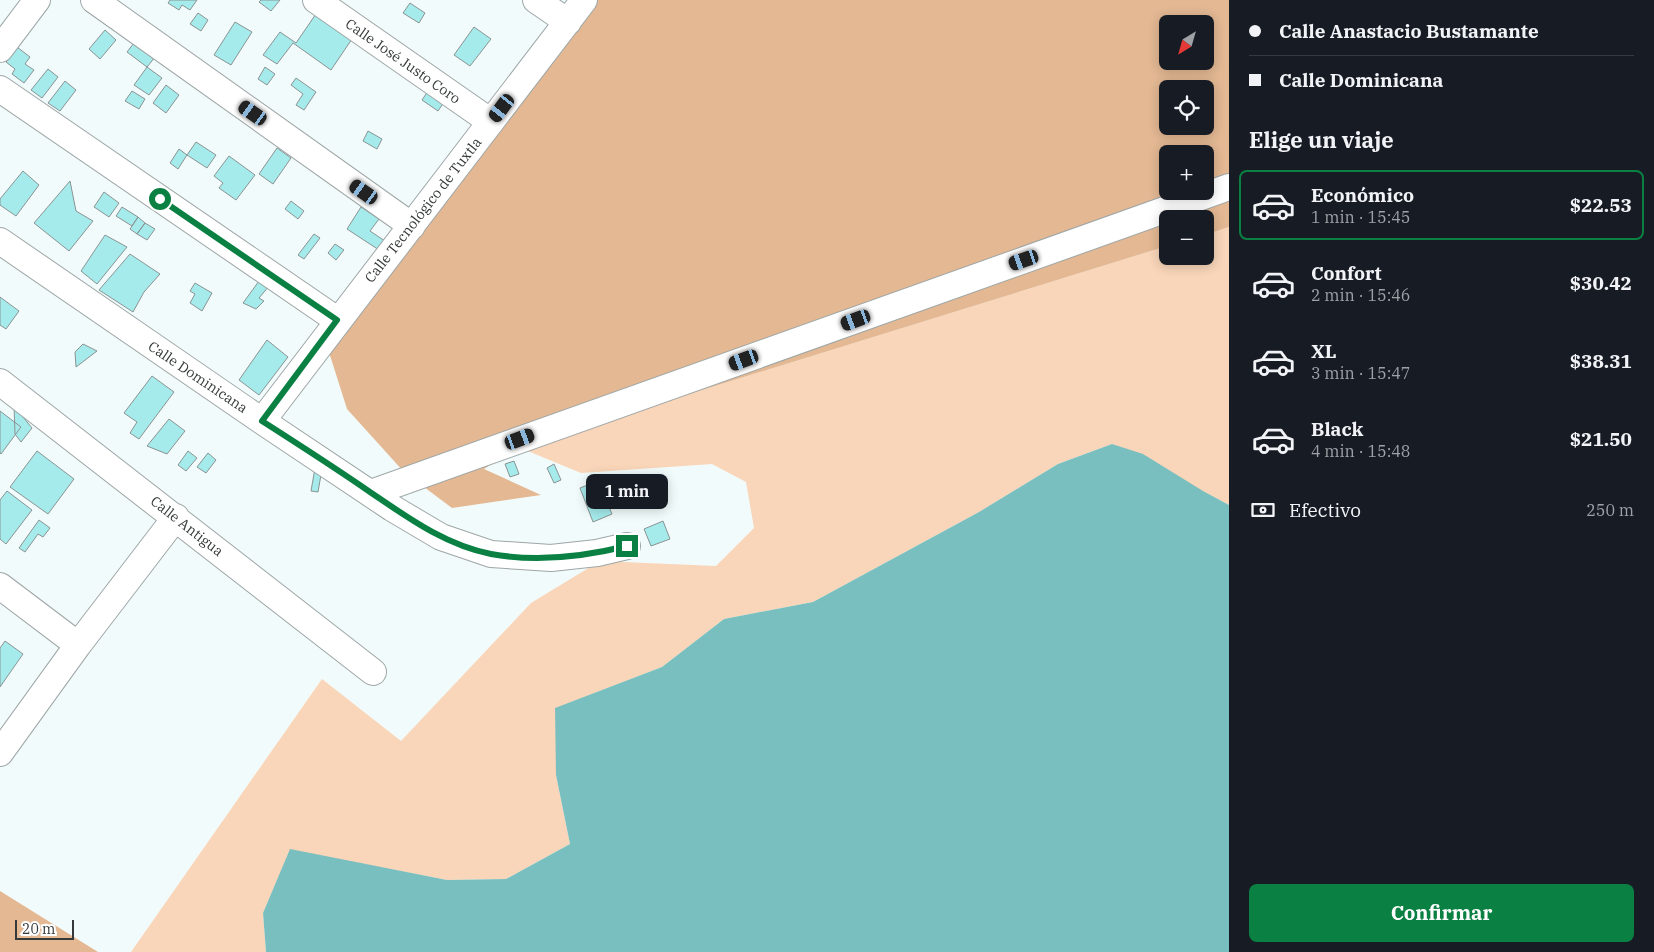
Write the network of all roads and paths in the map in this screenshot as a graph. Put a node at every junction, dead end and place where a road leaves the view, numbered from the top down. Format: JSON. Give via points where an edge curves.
{"nodes":[{"id":1,"x":37,"y":0,"type":"edge"},
{"id":2,"x":94,"y":0,"type":"edge"},
{"id":3,"x":316,"y":0,"type":"edge"},
{"id":4,"x":536,"y":0,"type":"edge"},
{"id":5,"x":584,"y":0,"type":"edge"},
{"id":6,"x":568,"y":22,"type":"junction"},
{"id":7,"x":0,"y":49,"type":"edge"},
{"id":8,"x":0,"y":89,"type":"edge"},
{"id":9,"x":491,"y":122,"type":"junction"},
{"id":10,"x":1229,"y":187,"type":"edge"},
{"id":11,"x":412,"y":226,"type":"junction"},
{"id":12,"x":0,"y":241,"type":"edge"},
{"id":13,"x":337,"y":320,"type":"junction"},
{"id":14,"x":0,"y":382,"type":"edge"},
{"id":15,"x":262,"y":421,"type":"junction"},
{"id":16,"x":371,"y":492,"type":"junction"},
{"id":17,"x":176,"y":517,"type":"junction"},
{"id":18,"x":627,"y":546,"type":"dead end"},
{"id":19,"x":0,"y":586,"type":"edge"},
{"id":20,"x":78,"y":645,"type":"junction"},
{"id":21,"x":373,"y":672,"type":"dead end"},
{"id":22,"x":0,"y":753,"type":"edge"}],
"edges":[{"from":1,"to":7,"type":"street"},
{"from":2,"to":11,"type":"street"},
{"from":3,"to":9,"type":"street","name":"Calle José Justo Coro"},
{"from":4,"to":6,"type":"street"},
{"from":5,"to":6,"type":"street","name":"Calle Tecnológico de Tuxtla"},
{"from":6,"to":9,"type":"street","name":"Calle Tecnológico de Tuxtla"},
{"from":8,"to":13,"type":"street"},
{"from":9,"to":11,"type":"street","name":"Calle Tecnológico de Tuxtla"},
{"from":10,"to":16,"type":"street"},
{"from":11,"to":13,"type":"street","name":"Calle Tecnológico de Tuxtla"},
{"from":12,"to":15,"type":"street","name":"Calle Dominicana"},
{"from":13,"to":15,"type":"street","name":"Calle Tecnológico de Tuxtla"},
{"from":14,"to":17,"type":"street","name":"Calle Antigua"},
{"from":15,"to":16,"type":"street","name":"Calle Dominicana"},
{"from":16,"to":18,"type":"street","name":"Calle Dominicana","via":[[441,537],[491,554],[551,558]]},
{"from":17,"to":20,"type":"street"},
{"from":17,"to":21,"type":"street","name":"Calle Antigua"},
{"from":19,"to":20,"type":"street"},
{"from":20,"to":22,"type":"street"}]}
